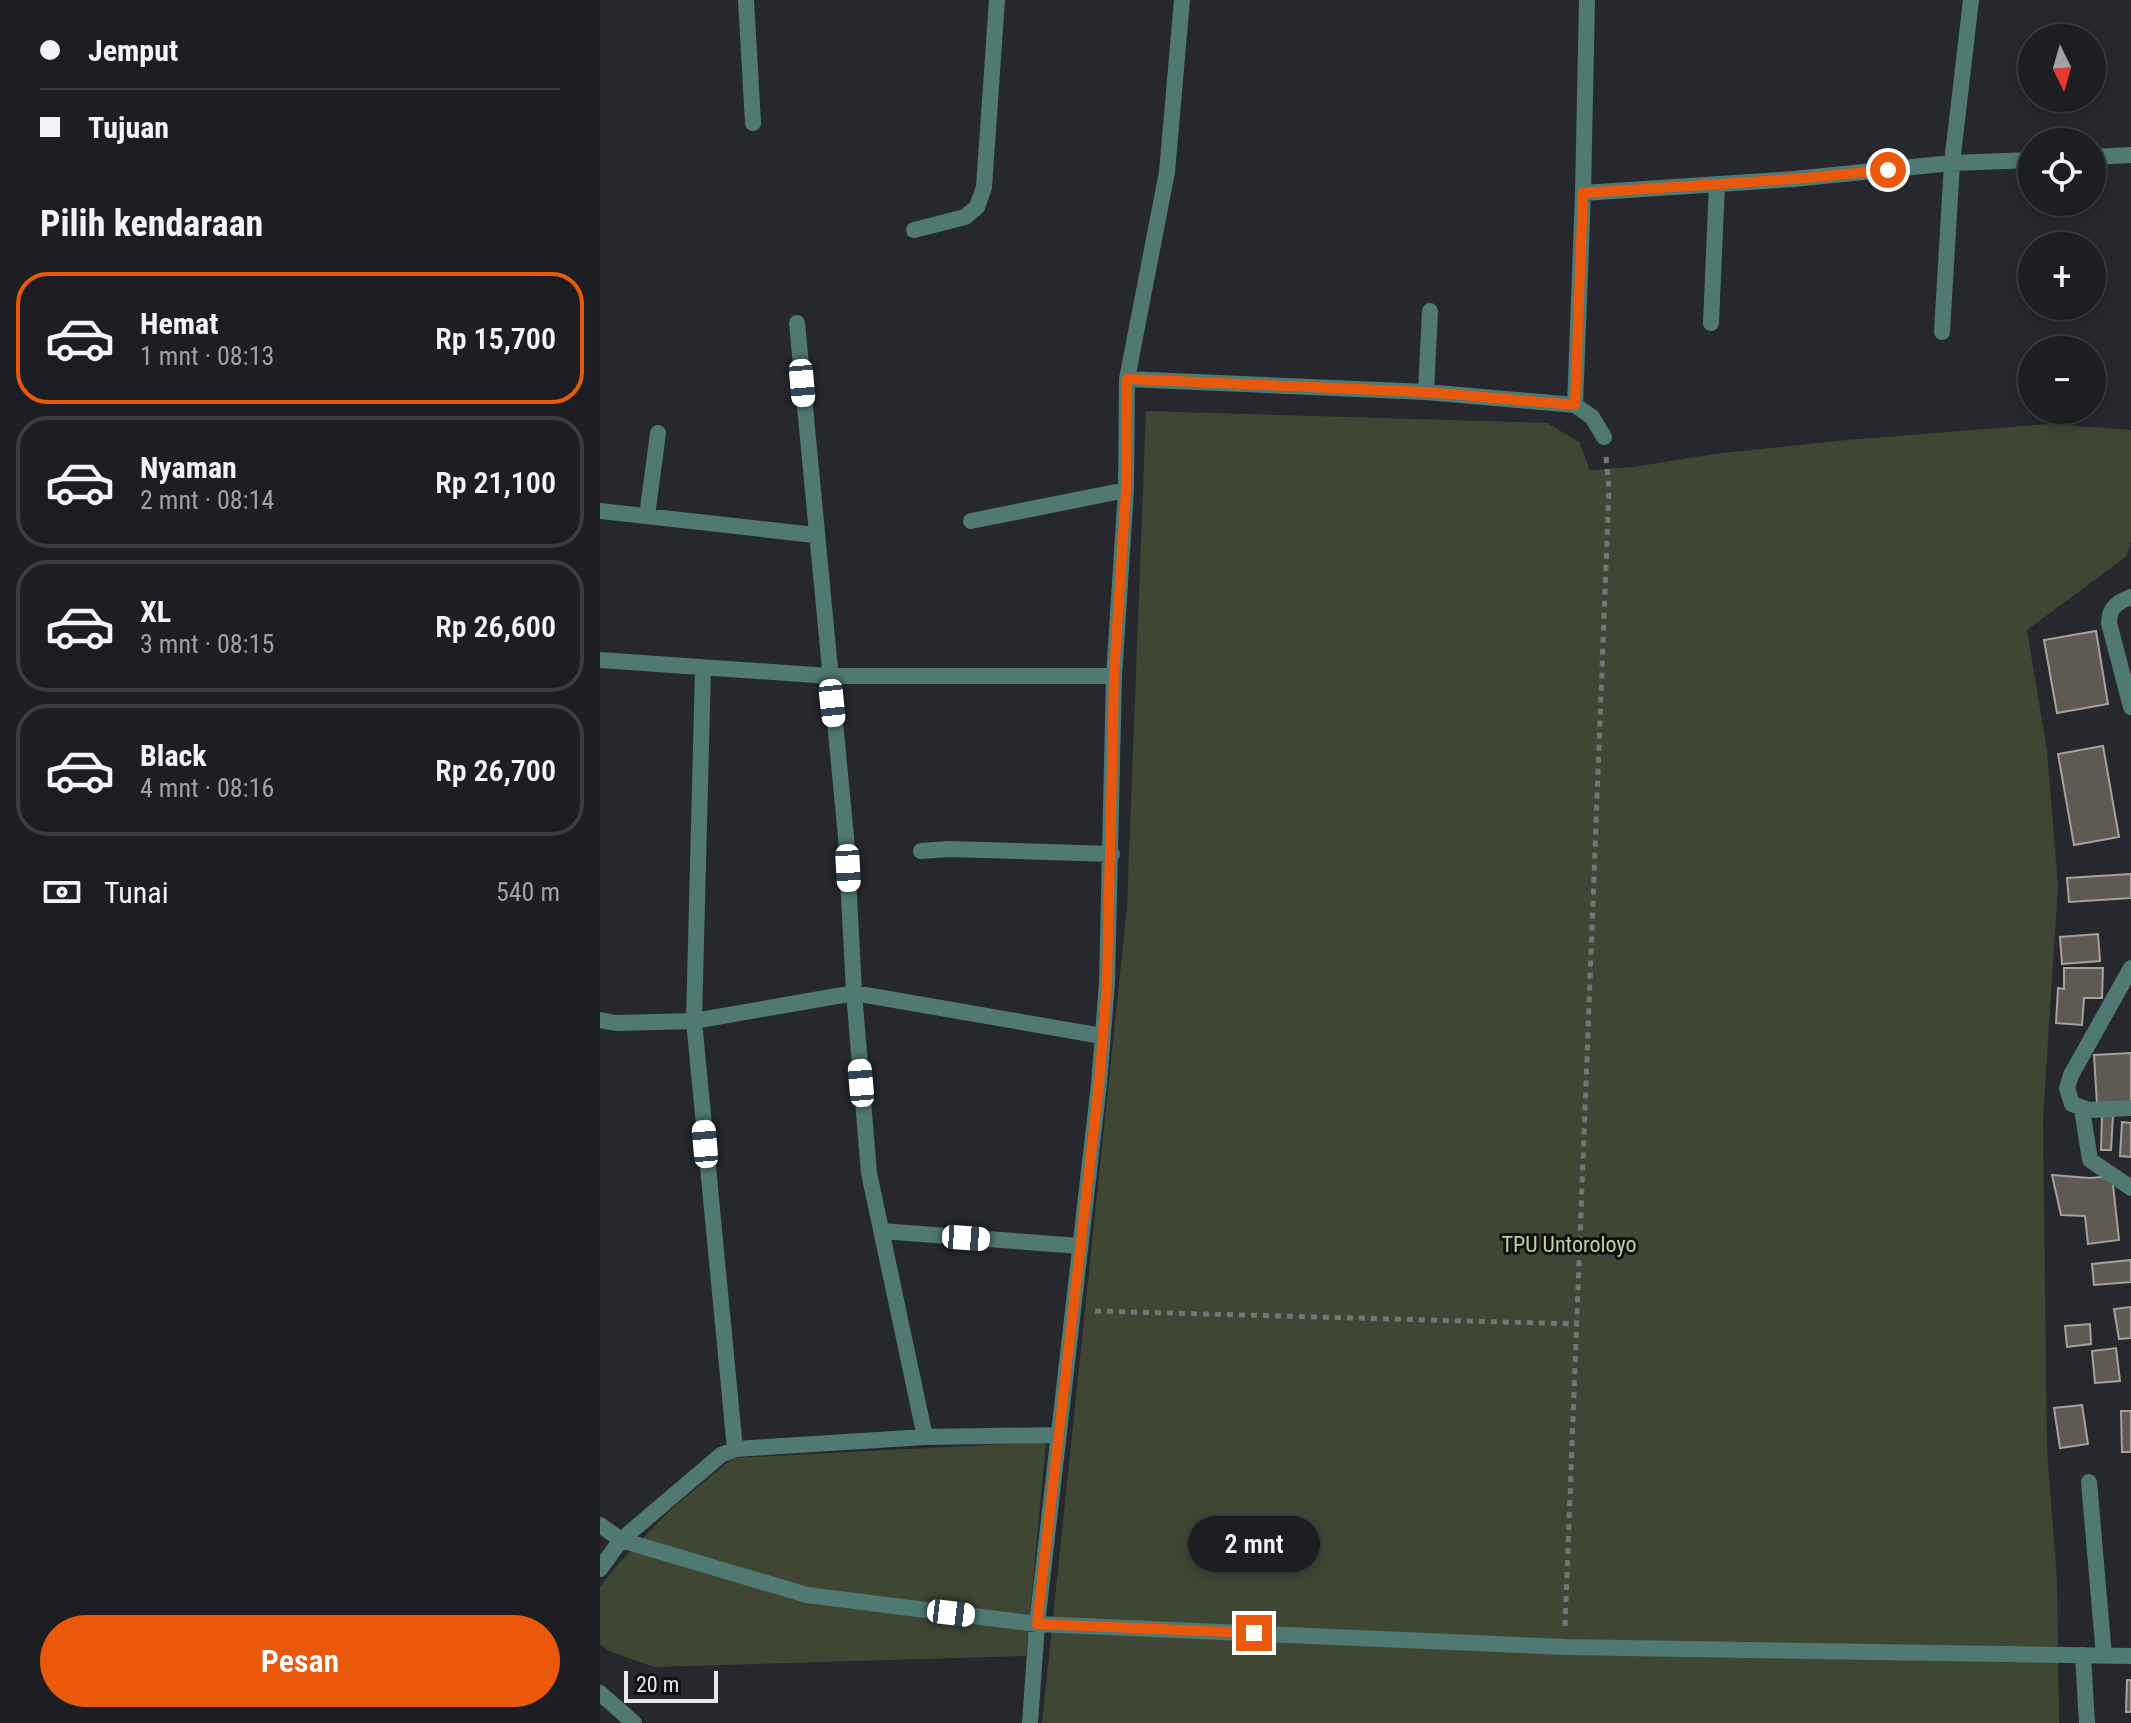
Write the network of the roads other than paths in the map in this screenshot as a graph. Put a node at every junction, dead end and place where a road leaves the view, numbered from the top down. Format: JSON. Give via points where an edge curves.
{"nodes":[{"id":1,"x":746,"y":0,"type":"edge"},
{"id":2,"x":997,"y":0,"type":"edge"},
{"id":3,"x":1182,"y":0,"type":"edge"},
{"id":4,"x":1587,"y":0,"type":"edge"},
{"id":5,"x":1971,"y":0,"type":"edge"},
{"id":6,"x":753,"y":123,"type":"dead end"},
{"id":7,"x":2131,"y":155,"type":"edge"},
{"id":8,"x":2106,"y":156,"type":"edge"},
{"id":9,"x":2018,"y":161,"type":"edge"},
{"id":10,"x":1952,"y":163,"type":"junction"},
{"id":11,"x":1717,"y":184,"type":"junction"},
{"id":12,"x":1583,"y":193,"type":"junction"},
{"id":13,"x":914,"y":230,"type":"dead end"},
{"id":14,"x":1430,"y":311,"type":"dead end"},
{"id":15,"x":797,"y":323,"type":"dead end"},
{"id":16,"x":1711,"y":323,"type":"dead end"},
{"id":17,"x":1942,"y":332,"type":"dead end"},
{"id":18,"x":1127,"y":379,"type":"junction"},
{"id":19,"x":1426,"y":392,"type":"junction"},
{"id":20,"x":1575,"y":405,"type":"junction"},
{"id":21,"x":658,"y":433,"type":"dead end"},
{"id":22,"x":1604,"y":437,"type":"road end"},
{"id":23,"x":1126,"y":490,"type":"junction"},
{"id":24,"x":600,"y":511,"type":"edge"},
{"id":25,"x":647,"y":516,"type":"junction"},
{"id":26,"x":971,"y":521,"type":"dead end"},
{"id":27,"x":815,"y":535,"type":"junction"},
{"id":28,"x":2131,"y":597,"type":"edge"},
{"id":29,"x":600,"y":660,"type":"edge"},
{"id":30,"x":703,"y":668,"type":"junction"},
{"id":31,"x":829,"y":676,"type":"junction"},
{"id":32,"x":1114,"y":676,"type":"junction"},
{"id":33,"x":2131,"y":707,"type":"edge"},
{"id":34,"x":921,"y":851,"type":"dead end"},
{"id":35,"x":1112,"y":854,"type":"junction"},
{"id":36,"x":2131,"y":968,"type":"edge"},
{"id":37,"x":854,"y":993,"type":"junction"},
{"id":38,"x":600,"y":1020,"type":"edge"},
{"id":39,"x":694,"y":1021,"type":"junction"},
{"id":40,"x":1102,"y":1036,"type":"junction"},
{"id":41,"x":2131,"y":1108,"type":"edge"},
{"id":42,"x":2082,"y":1109,"type":"junction"},
{"id":43,"x":2131,"y":1188,"type":"edge"},
{"id":44,"x":881,"y":1231,"type":"junction"},
{"id":45,"x":1080,"y":1246,"type":"junction"},
{"id":46,"x":1058,"y":1435,"type":"junction"},
{"id":47,"x":925,"y":1437,"type":"junction"},
{"id":48,"x":735,"y":1449,"type":"junction"},
{"id":49,"x":2089,"y":1482,"type":"dead end"},
{"id":50,"x":600,"y":1525,"type":"edge"},
{"id":51,"x":621,"y":1540,"type":"junction"},
{"id":52,"x":600,"y":1569,"type":"edge"},
{"id":53,"x":1037,"y":1624,"type":"junction"},
{"id":54,"x":2083,"y":1655,"type":"junction"},
{"id":55,"x":2104,"y":1656,"type":"junction"},
{"id":56,"x":2131,"y":1656,"type":"edge"},
{"id":57,"x":600,"y":1693,"type":"edge"},
{"id":58,"x":634,"y":1723,"type":"edge"},
{"id":59,"x":1030,"y":1723,"type":"edge"},
{"id":60,"x":2087,"y":1723,"type":"edge"}],
"edges":[{"from":1,"to":6,"type":"street"},
{"from":2,"to":13,"type":"street","via":[[984,187],[977,207],[965,217]]},
{"from":3,"to":18,"type":"street","via":[[1167,172]]},
{"from":4,"to":12,"type":"street"},
{"from":5,"to":10,"type":"street"},
{"from":7,"to":8,"type":"street"},
{"from":9,"to":10,"type":"street"},
{"from":10,"to":11,"type":"street"},
{"from":10,"to":17,"type":"street"},
{"from":11,"to":12,"type":"street"},
{"from":11,"to":16,"type":"street"},
{"from":12,"to":20,"type":"street"},
{"from":14,"to":19,"type":"street"},
{"from":15,"to":27,"type":"street"},
{"from":18,"to":19,"type":"street"},
{"from":18,"to":23,"type":"street"},
{"from":19,"to":20,"type":"street"},
{"from":20,"to":22,"type":"street","via":[[1592,417]]},
{"from":21,"to":25,"type":"street"},
{"from":23,"to":26,"type":"street"},
{"from":23,"to":32,"type":"street"},
{"from":24,"to":25,"type":"street"},
{"from":25,"to":27,"type":"street"},
{"from":27,"to":31,"type":"street"},
{"from":28,"to":33,"type":"street","via":[[2110,611],[2109,623]]},
{"from":29,"to":30,"type":"street"},
{"from":30,"to":31,"type":"street"},
{"from":30,"to":39,"type":"street"},
{"from":31,"to":32,"type":"street"},
{"from":31,"to":37,"type":"street","via":[[846,837]]},
{"from":32,"to":35,"type":"street"},
{"from":34,"to":35,"type":"street"},
{"from":35,"to":40,"type":"street"},
{"from":36,"to":42,"type":"street","via":[[2071,1075],[2068,1096]]},
{"from":37,"to":39,"type":"street"},
{"from":37,"to":40,"type":"street"},
{"from":37,"to":44,"type":"street","via":[[869,1173]]},
{"from":38,"to":39,"type":"street"},
{"from":39,"to":48,"type":"street"},
{"from":40,"to":45,"type":"street"},
{"from":41,"to":42,"type":"street"},
{"from":42,"to":43,"type":"street","via":[[2090,1160]]},
{"from":44,"to":45,"type":"street"},
{"from":44,"to":47,"type":"street"},
{"from":45,"to":46,"type":"street"},
{"from":46,"to":47,"type":"street"},
{"from":46,"to":53,"type":"street"},
{"from":47,"to":48,"type":"street"},
{"from":48,"to":51,"type":"street","via":[[721,1455]]},
{"from":49,"to":55,"type":"street"},
{"from":50,"to":51,"type":"street"},
{"from":51,"to":52,"type":"street"},
{"from":51,"to":53,"type":"street","via":[[807,1595]]},
{"from":53,"to":54,"type":"street","via":[[1565,1647]]},
{"from":53,"to":59,"type":"street"},
{"from":54,"to":55,"type":"street"},
{"from":54,"to":60,"type":"street"},
{"from":55,"to":56,"type":"street"},
{"from":57,"to":58,"type":"street"}]}
